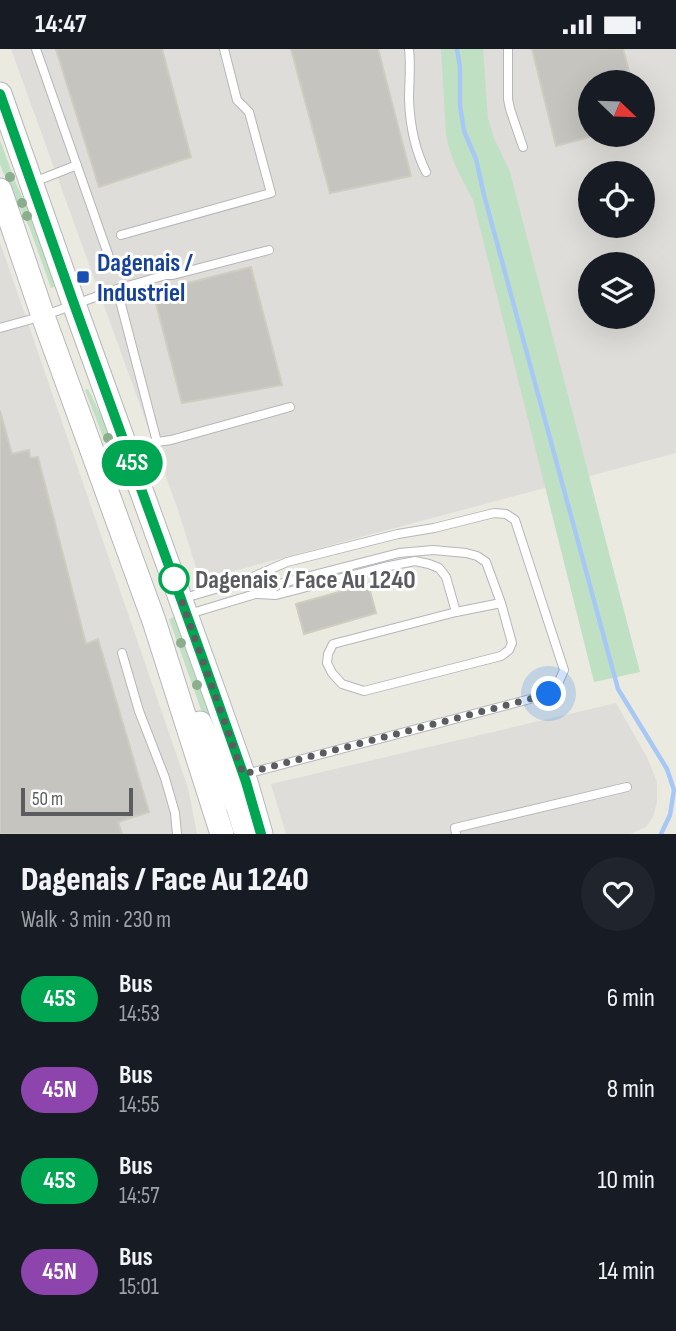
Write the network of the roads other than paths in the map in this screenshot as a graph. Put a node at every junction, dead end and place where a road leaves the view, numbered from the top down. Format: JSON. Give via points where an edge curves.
{"nodes":[{"id":1,"x":36,"y":49,"type":"edge"},
{"id":2,"x":223,"y":49,"type":"edge"},
{"id":3,"x":409,"y":49,"type":"edge"},
{"id":4,"x":508,"y":49,"type":"edge"},
{"id":5,"x":0,"y":94,"type":"edge"},
{"id":6,"x":523,"y":147,"type":"dead end"},
{"id":7,"x":77,"y":165,"type":"junction"},
{"id":8,"x":426,"y":172,"type":"dead end"},
{"id":9,"x":32,"y":183,"type":"junction"},
{"id":10,"x":0,"y":190,"type":"edge"},
{"id":11,"x":121,"y":235,"type":"dead end"},
{"id":12,"x":269,"y":250,"type":"dead end"},
{"id":13,"x":109,"y":257,"type":"dead end"},
{"id":14,"x":117,"y":289,"type":"junction"},
{"id":15,"x":74,"y":304,"type":"junction"},
{"id":16,"x":43,"y":316,"type":"junction"},
{"id":17,"x":0,"y":328,"type":"edge"},
{"id":18,"x":290,"y":407,"type":"dead end"},
{"id":19,"x":157,"y":442,"type":"junction"},
{"id":20,"x":128,"y":451,"type":"junction"},
{"id":21,"x":255,"y":594,"type":"junction"},
{"id":22,"x":169,"y":598,"type":"junction"},
{"id":23,"x":501,"y":603,"type":"junction"},
{"id":24,"x":456,"y":612,"type":"junction"},
{"id":25,"x":154,"y":621,"type":"junction"},
{"id":26,"x":122,"y":653,"type":"dead end"},
{"id":27,"x":243,"y":774,"type":"junction"},
{"id":28,"x":626,"y":787,"type":"dead end"},
{"id":29,"x":177,"y":834,"type":"edge"},
{"id":30,"x":222,"y":834,"type":"edge"},
{"id":31,"x":245,"y":834,"type":"edge"},
{"id":32,"x":261,"y":834,"type":"edge"},
{"id":33,"x":456,"y":834,"type":"edge"}],
"edges":[{"from":1,"to":7,"type":"lane"},
{"from":2,"to":11,"type":"lane","via":[[237,100],[249,112],[271,193]]},
{"from":3,"to":8,"type":"lane","via":[[412,129]]},
{"from":4,"to":6,"type":"lane","via":[[510,110]]},
{"from":5,"to":9,"type":"main road"},
{"from":7,"to":9,"type":"lane"},
{"from":7,"to":13,"type":"lane"},
{"from":9,"to":15,"type":"main road"},
{"from":10,"to":16,"type":"main road"},
{"from":12,"to":14,"type":"lane"},
{"from":14,"to":15,"type":"lane"},
{"from":14,"to":19,"type":"lane"},
{"from":15,"to":16,"type":"lane"},
{"from":15,"to":20,"type":"main road"},
{"from":16,"to":17,"type":"lane"},
{"from":16,"to":22,"type":"main road"},
{"from":18,"to":19,"type":"lane"},
{"from":19,"to":20,"type":"lane"},
{"from":20,"to":22,"type":"main road"},
{"from":21,"to":22,"type":"lane"},
{"from":21,"to":23,"type":"lane","via":[[399,552],[433,550],[466,553],[486,562]]},
{"from":21,"to":24,"type":"lane","via":[[276,595],[415,561],[439,568]]},
{"from":22,"to":25,"type":"main road"},
{"from":22,"to":27,"type":"main road"},
{"from":22,"to":27,"type":"lane","via":[[398,534],[494,513],[515,520],[564,670],[549,694]]},
{"from":23,"to":24,"type":"lane"},
{"from":23,"to":24,"type":"lane","via":[[512,643],[501,656],[364,691],[342,684],[327,663],[333,644]]},
{"from":25,"to":30,"type":"main road"},
{"from":25,"to":31,"type":"main road"},
{"from":26,"to":29,"type":"lane","via":[[166,778]]},
{"from":27,"to":32,"type":"main road"},
{"from":28,"to":33,"type":"lane","via":[[456,828]]}]}
